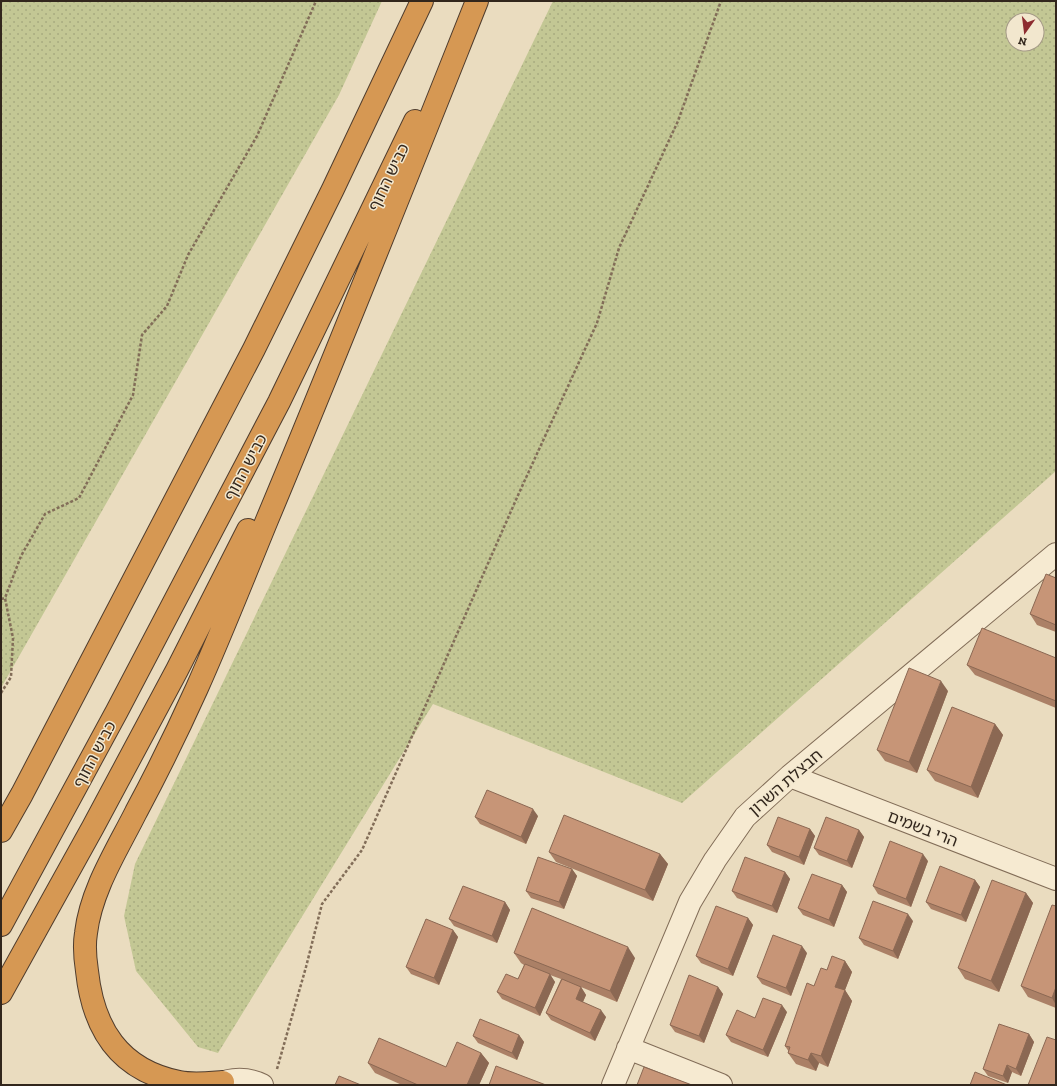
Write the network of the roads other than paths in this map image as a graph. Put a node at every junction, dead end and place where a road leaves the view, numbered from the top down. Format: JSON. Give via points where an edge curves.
{"nodes":[{"id":1,"x":422,"y":1,"type":"edge"},
{"id":2,"x":473,"y":1,"type":"edge"},
{"id":3,"x":477,"y":1,"type":"edge"},
{"id":4,"x":329,"y":372,"type":"junction"},
{"id":5,"x":1056,"y":554,"type":"edge"},
{"id":6,"x":790,"y":776,"type":"junction"},
{"id":7,"x":1,"y":831,"type":"edge"},
{"id":8,"x":1056,"y":879,"type":"edge"},
{"id":9,"x":1,"y":925,"type":"edge"},
{"id":10,"x":1,"y":993,"type":"edge"},
{"id":11,"x":628,"y":1048,"type":"junction"},
{"id":12,"x":269,"y":1078,"type":"edge"},
{"id":13,"x":220,"y":1084,"type":"edge"},
{"id":14,"x":613,"y":1085,"type":"edge"},
{"id":15,"x":721,"y":1085,"type":"edge"}],
"edges":[{"from":1,"to":7,"type":"highway","via":[[333,190],[254,349]]},
{"from":2,"to":9,"type":"highway","name":"כביש החוף","via":[[279,402],[118,711]]},
{"from":3,"to":4,"type":"highway"},
{"from":4,"to":10,"type":"highway","via":[[177,670]]},
{"from":4,"to":13,"type":"highway","via":[[197,688],[98,889],[86,934],[88,986],[95,1012],[120,1053],[158,1076],[180,1082]]},
{"from":5,"to":6,"type":"street","name":"חבצלת השרון"},
{"from":6,"to":8,"type":"street","name":"הרי בשמים"},
{"from":6,"to":11,"type":"street","name":"חבצלת השרון","via":[[745,817],[715,860],[690,902]]},
{"from":11,"to":14,"type":"street","name":"חבצלת השרון"},
{"from":11,"to":15,"type":"street"},
{"from":12,"to":13,"type":"street","via":[[256,1082],[240,1079]]}]}
